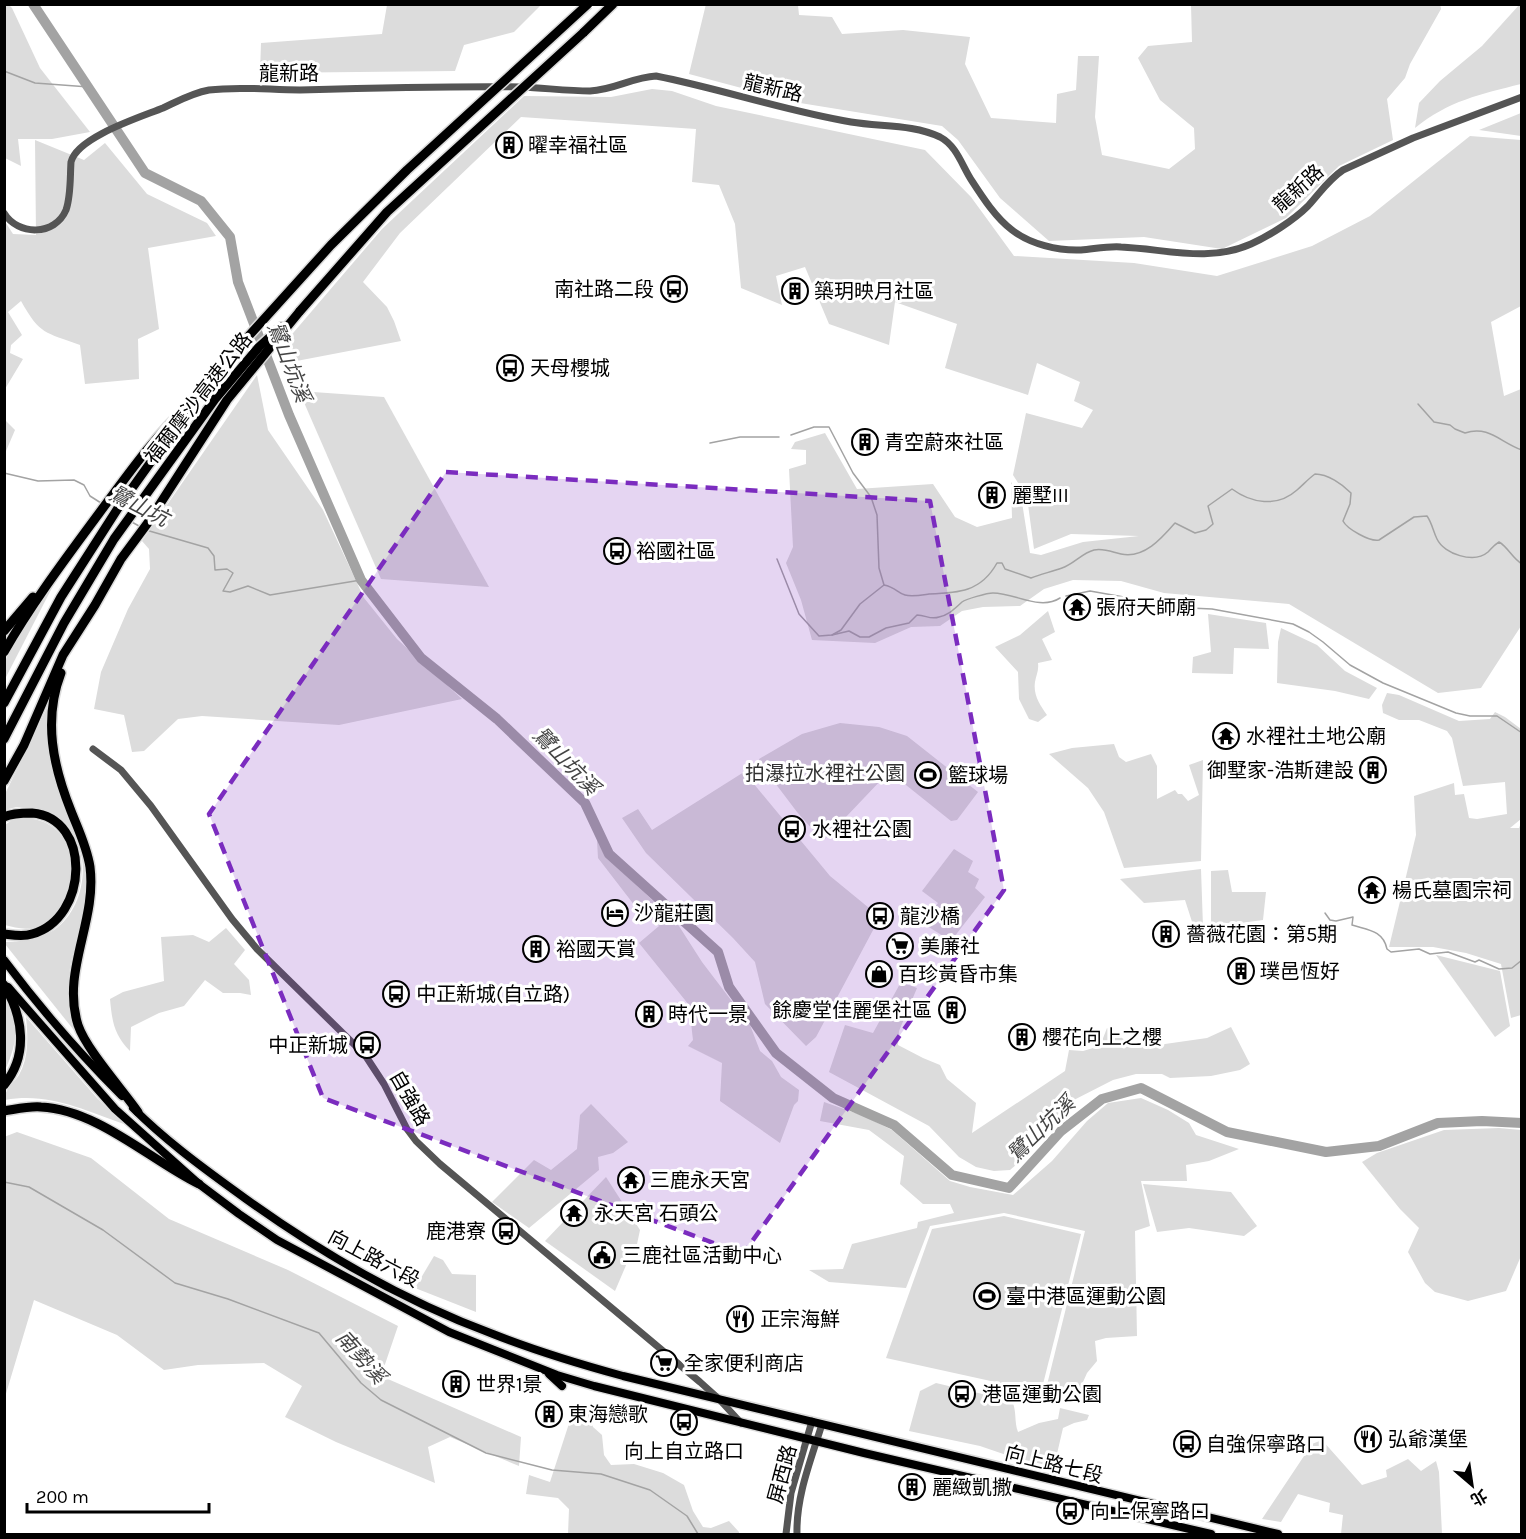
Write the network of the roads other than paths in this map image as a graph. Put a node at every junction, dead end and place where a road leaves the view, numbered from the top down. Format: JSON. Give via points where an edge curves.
{"nodes":[{"id":1,"x":588,"y":4,"type":"edge"},
{"id":2,"x":612,"y":4,"type":"edge"},
{"id":3,"x":1521,"y":97,"type":"edge"},
{"id":4,"x":4,"y":213,"type":"edge"},
{"id":5,"x":300,"y":311,"type":"junction"},
{"id":6,"x":196,"y":399,"type":"junction"},
{"id":7,"x":59,"y":568,"type":"junction"},
{"id":8,"x":78,"y":629,"type":"junction"},
{"id":9,"x":4,"y":632,"type":"edge"},
{"id":10,"x":4,"y":652,"type":"edge"},
{"id":11,"x":4,"y":703,"type":"edge"},
{"id":12,"x":4,"y":739,"type":"edge"},
{"id":13,"x":93,"y":749,"type":"dead end"},
{"id":14,"x":4,"y":781,"type":"edge"},
{"id":15,"x":4,"y":817,"type":"edge"},
{"id":16,"x":4,"y":934,"type":"edge"},
{"id":17,"x":4,"y":960,"type":"edge"},
{"id":18,"x":4,"y":984,"type":"edge"},
{"id":19,"x":4,"y":1086,"type":"edge"},
{"id":20,"x":4,"y":1111,"type":"edge"},
{"id":21,"x":138,"y":1112,"type":"junction"},
{"id":22,"x":199,"y":1184,"type":"junction"},
{"id":23,"x":544,"y":1370,"type":"junction"},
{"id":24,"x":562,"y":1386,"type":"dead end"},
{"id":25,"x":719,"y":1399,"type":"junction"},
{"id":26,"x":812,"y":1421,"type":"junction"},
{"id":27,"x":741,"y":1424,"type":"junction"},
{"id":28,"x":822,"y":1424,"type":"junction"},
{"id":29,"x":812,"y":1441,"type":"junction"},
{"id":30,"x":786,"y":1534,"type":"edge"},
{"id":31,"x":796,"y":1534,"type":"edge"},
{"id":32,"x":1211,"y":1534,"type":"edge"},
{"id":33,"x":1278,"y":1534,"type":"edge"}],
"edges":[{"from":1,"to":6,"type":"highway","name":"福爾摩沙高速公路","bridge":true,"via":[[407,170],[332,245]]},
{"from":2,"to":5,"type":"highway","name":"福爾摩沙高速公路","bridge":true,"via":[[387,212]]},
{"from":3,"to":4,"type":"street","name":"龍新路","via":[[1413,138],[1343,171],[1294,219],[1252,244],[1217,254],[1192,255],[1120,246],[1078,250],[1046,246],[1020,235],[1000,219],[943,139],[916,128],[852,122],[656,76],[592,91],[502,87],[222,88],[193,94],[103,133],[80,148],[72,157],[68,206],[52,226],[28,231],[13,224]]},
{"from":5,"to":8,"type":"highway","via":[[228,400]]},
{"from":5,"to":12,"type":"highway","name":"福爾摩沙高速公路","via":[[259,347],[215,399],[134,510],[64,623]]},
{"from":6,"to":7,"type":"highway","via":[[163,430]]},
{"from":6,"to":11,"type":"highway","name":"福爾摩沙高速公路","bridge":true,"via":[[61,597]]},
{"from":7,"to":9,"type":"highway"},
{"from":7,"to":10,"type":"highway"},
{"from":8,"to":14,"type":"highway"},
{"from":8,"to":21,"type":"highway","via":[[59,677],[50,723],[60,784],[90,866],[91,898],[77,954],[73,996],[79,1027]]},
{"from":13,"to":25,"type":"street","name":"自強路","via":[[121,770],[151,806],[257,949],[365,1055],[416,1141]]},
{"from":15,"to":16,"type":"highway","via":[[36,814],[56,824],[70,842],[76,878],[70,902],[55,922],[30,935]]},
{"from":17,"to":21,"type":"main road","name":"向上路六段","via":[[65,1034]]},
{"from":18,"to":19,"type":"highway","via":[[15,1003],[21,1042],[17,1063]]},
{"from":18,"to":22,"type":"main road","name":"向上路六段","via":[[115,1109]]},
{"from":20,"to":22,"type":"highway","via":[[44,1107],[71,1113],[100,1125]]},
{"from":21,"to":25,"type":"main road","name":"向上路六段","via":[[189,1158],[280,1224],[375,1280],[491,1334],[558,1358]]},
{"from":22,"to":23,"type":"main road","name":"向上路六段","via":[[277,1240],[406,1310],[449,1332]]},
{"from":23,"to":24,"type":"main road"},
{"from":23,"to":27,"type":"main road","name":"向上路六段"},
{"from":25,"to":26,"type":"main road","name":"向上路六段"},
{"from":25,"to":27,"type":"street","name":"自強路"},
{"from":26,"to":28,"type":"main road","name":"向上路六段"},
{"from":26,"to":29,"type":"street","name":"屏西路"},
{"from":27,"to":29,"type":"main road","name":"向上路六段"},
{"from":28,"to":29,"type":"street","name":"屏西路"},
{"from":28,"to":33,"type":"main road","name":"向上路七段"},
{"from":29,"to":30,"type":"street","name":"屏西路","via":[[791,1493]]},
{"from":29,"to":31,"type":"street","name":"屏西路"},
{"from":29,"to":32,"type":"main road","name":"向上路七段"}]}
